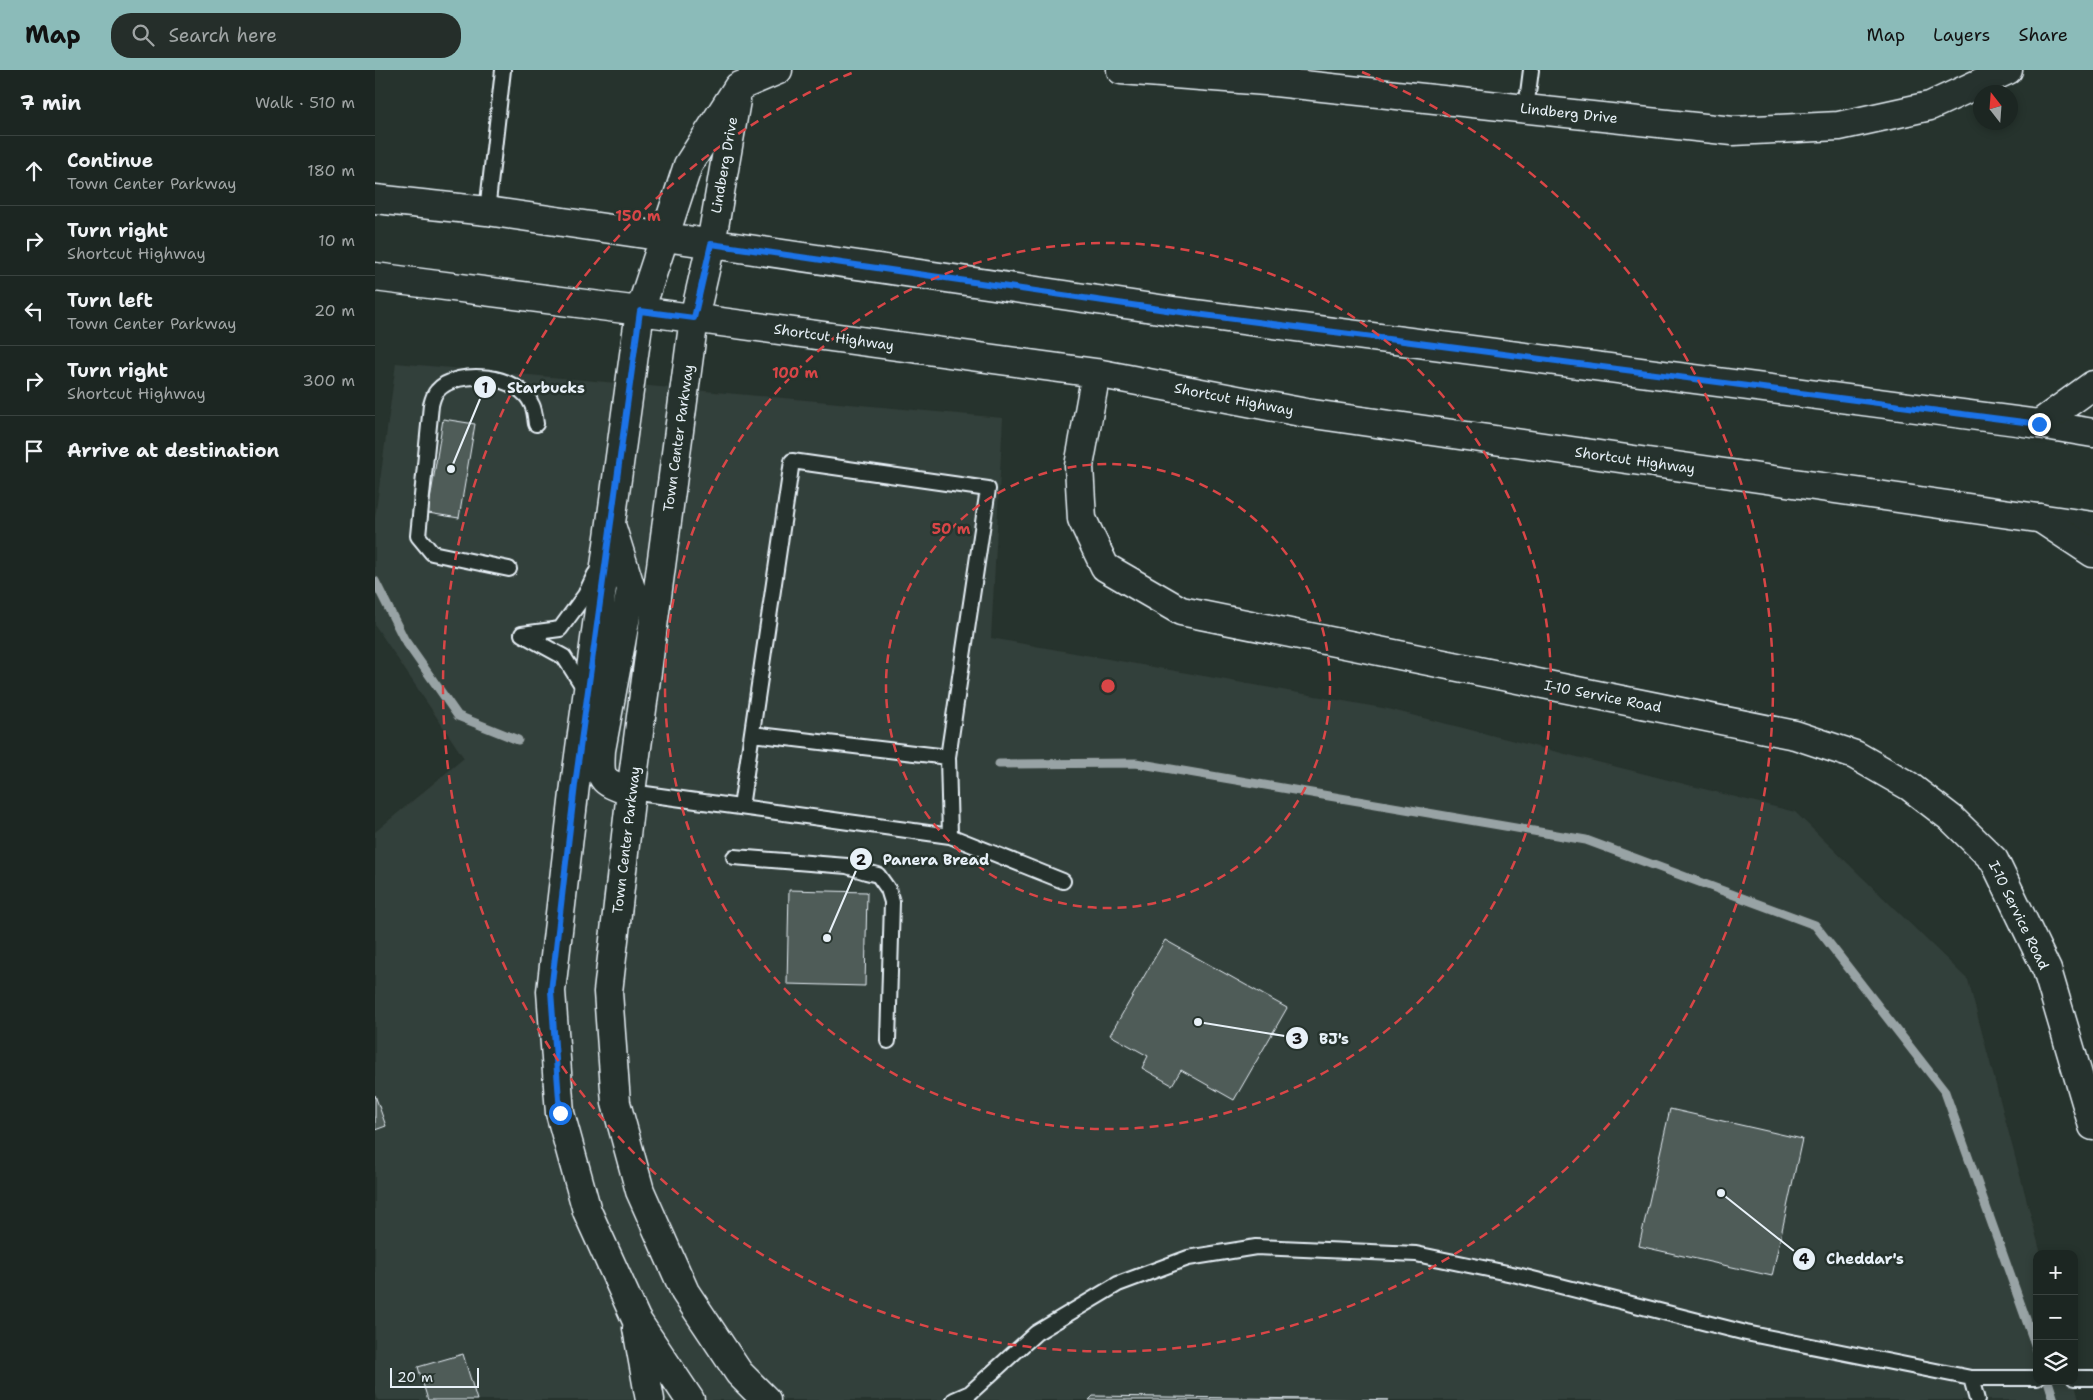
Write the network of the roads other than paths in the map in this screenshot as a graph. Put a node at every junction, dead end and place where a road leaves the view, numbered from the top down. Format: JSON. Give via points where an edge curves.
{"nodes":[{"id":1,"x":503,"y":70,"type":"edge"},
{"id":2,"x":778,"y":70,"type":"edge"},
{"id":3,"x":1121,"y":70,"type":"edge"},
{"id":4,"x":1531,"y":70,"type":"edge"},
{"id":5,"x":2008,"y":70,"type":"edge"},
{"id":6,"x":1268,"y":75,"type":"edge"},
{"id":7,"x":738,"y":87,"type":"junction"},
{"id":8,"x":1526,"y":109,"type":"junction"},
{"id":9,"x":375,"y":199,"type":"edge"},
{"id":10,"x":487,"y":211,"type":"junction"},
{"id":11,"x":663,"y":237,"type":"junction"},
{"id":12,"x":711,"y":244,"type":"junction"},
{"id":13,"x":375,"y":277,"type":"edge"},
{"id":14,"x":640,"y":311,"type":"junction"},
{"id":15,"x":694,"y":318,"type":"junction"},
{"id":16,"x":1095,"y":373,"type":"junction"},
{"id":17,"x":2093,"y":385,"type":"edge"},
{"id":18,"x":536,"y":424,"type":"dead end"},
{"id":19,"x":2039,"y":424,"type":"junction"},
{"id":20,"x":2093,"y":433,"type":"edge"},
{"id":21,"x":2040,"y":518,"type":"junction"},
{"id":22,"x":610,"y":521,"type":"junction"},
{"id":23,"x":2093,"y":526,"type":"edge"},
{"id":24,"x":606,"y":553,"type":"junction"},
{"id":25,"x":2093,"y":553,"type":"edge"},
{"id":26,"x":509,"y":569,"type":"dead end"},
{"id":27,"x":587,"y":693,"type":"junction"},
{"id":28,"x":752,"y":734,"type":"junction"},
{"id":29,"x":948,"y":757,"type":"junction"},
{"id":30,"x":631,"y":792,"type":"junction"},
{"id":31,"x":741,"y":807,"type":"junction"},
{"id":32,"x":950,"y":836,"type":"junction"},
{"id":33,"x":734,"y":857,"type":"dead end"},
{"id":34,"x":1063,"y":881,"type":"dead end"},
{"id":35,"x":888,"y":1041,"type":"dead end"},
{"id":36,"x":2093,"y":1126,"type":"edge"},
{"id":37,"x":636,"y":1319,"type":"junction"},
{"id":38,"x":1971,"y":1378,"type":"junction"},
{"id":39,"x":2033,"y":1378,"type":"edge"},
{"id":40,"x":2078,"y":1378,"type":"edge"},
{"id":41,"x":2093,"y":1378,"type":"edge"},
{"id":42,"x":968,"y":1396,"type":"edge"},
{"id":43,"x":650,"y":1400,"type":"edge"},
{"id":44,"x":690,"y":1400,"type":"edge"},
{"id":45,"x":766,"y":1400,"type":"edge"},
{"id":46,"x":954,"y":1400,"type":"edge"},
{"id":47,"x":1977,"y":1400,"type":"edge"}],
"edges":[{"from":1,"to":10,"type":"lane"},
{"from":2,"to":7,"type":"main road"},
{"from":3,"to":6,"type":"main road","name":"Lindberg Drive"},
{"from":4,"to":8,"type":"lane"},
{"from":5,"to":8,"type":"main road","name":"Lindberg Drive","via":[[1930,106],[1839,126],[1733,131]]},
{"from":6,"to":8,"type":"main road","name":"Lindberg Drive"},
{"from":7,"to":11,"type":"main road","name":"Lindberg Drive","via":[[688,165]]},
{"from":7,"to":12,"type":"main road","name":"Lindberg Drive"},
{"from":9,"to":10,"type":"main road"},
{"from":10,"to":11,"type":"main road"},
{"from":11,"to":12,"type":"main road"},
{"from":11,"to":14,"type":"main road"},
{"from":12,"to":15,"type":"main road","name":"Town Center Parkway"},
{"from":12,"to":19,"type":"main road","via":[[1183,312]]},
{"from":13,"to":14,"type":"main road","name":"Shortcut Highway"},
{"from":14,"to":15,"type":"main road","name":"Shortcut Highway"},
{"from":14,"to":22,"type":"main road"},
{"from":15,"to":16,"type":"main road","name":"Shortcut Highway"},
{"from":15,"to":30,"type":"main road","name":"Town Center Parkway"},
{"from":16,"to":21,"type":"main road","name":"Shortcut Highway","via":[[1306,413]]},
{"from":16,"to":36,"type":"main road","name":"I-10 Service Road","via":[[1079,466],[1082,519],[1105,567],[1181,611],[1795,735],[1855,755],[1909,786],[1952,819],[1994,860],[2047,970]]},
{"from":17,"to":19,"type":"main road"},
{"from":18,"to":26,"type":"lane","via":[[532,404],[516,387],[481,376],[451,382],[437,391],[431,405],[418,536],[432,553]]},
{"from":19,"to":20,"type":"main road"},
{"from":21,"to":23,"type":"main road","name":"Shortcut Highway"},
{"from":21,"to":25,"type":"main road"},
{"from":22,"to":24,"type":"main road"},
{"from":22,"to":30,"type":"main road","via":[[631,589],[601,750],[600,771],[606,783]]},
{"from":24,"to":27,"type":"main road"},
{"from":24,"to":27,"type":"lane","via":[[585,595],[560,628],[522,634],[564,657]]},
{"from":27,"to":37,"type":"main road","via":[[551,991],[560,1113],[587,1211]]},
{"from":28,"to":29,"type":"lane"},
{"from":28,"to":29,"type":"lane","via":[[792,461],[988,489]]},
{"from":28,"to":31,"type":"lane"},
{"from":29,"to":32,"type":"lane"},
{"from":30,"to":31,"type":"lane"},
{"from":30,"to":45,"type":"main road","name":"Town Center Parkway","via":[[608,992],[616,1103],[640,1191],[685,1292],[739,1372]]},
{"from":31,"to":32,"type":"lane"},
{"from":32,"to":34,"type":"lane"},
{"from":33,"to":35,"type":"lane","via":[[847,866],[878,875],[892,902]]},
{"from":37,"to":43,"type":"main road"},
{"from":37,"to":44,"type":"main road"},
{"from":38,"to":39,"type":"lane"},
{"from":38,"to":42,"type":"lane","via":[[1746,1333],[1517,1275],[1415,1254],[1256,1247],[1188,1258],[1118,1284],[1036,1333]]},
{"from":38,"to":47,"type":"lane"},
{"from":40,"to":41,"type":"lane"},
{"from":42,"to":46,"type":"lane"}]}
